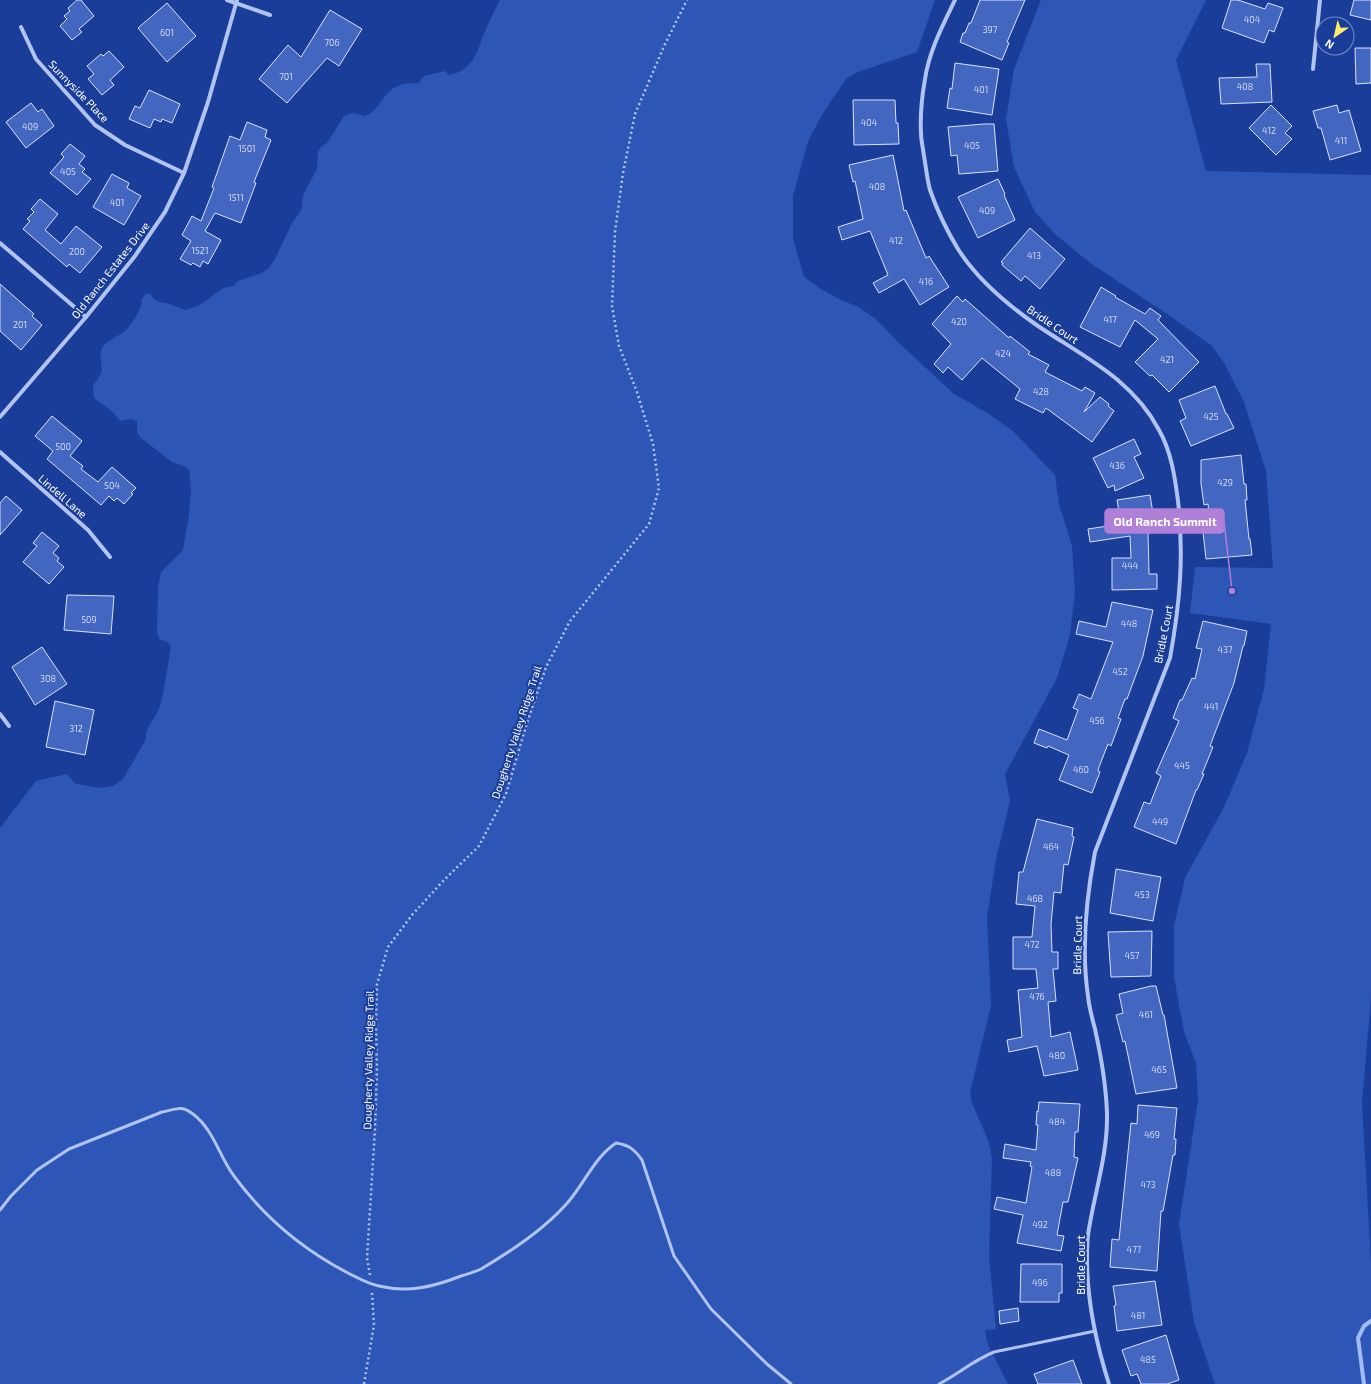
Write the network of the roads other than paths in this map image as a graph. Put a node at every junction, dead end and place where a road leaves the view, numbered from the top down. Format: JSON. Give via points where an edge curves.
{"nodes":[{"id":1,"x":227,"y":0,"type":"edge"},
{"id":2,"x":955,"y":0,"type":"edge"},
{"id":3,"x":1320,"y":0,"type":"edge"},
{"id":4,"x":236,"y":2,"type":"edge"},
{"id":5,"x":270,"y":15,"type":"dead end"},
{"id":6,"x":21,"y":27,"type":"dead end"},
{"id":7,"x":1313,"y":68,"type":"dead end"},
{"id":8,"x":184,"y":173,"type":"junction"},
{"id":9,"x":0,"y":243,"type":"edge"},
{"id":10,"x":86,"y":317,"type":"junction"},
{"id":11,"x":0,"y":417,"type":"edge"},
{"id":12,"x":0,"y":452,"type":"edge"},
{"id":13,"x":110,"y":557,"type":"dead end"},
{"id":14,"x":0,"y":714,"type":"edge"},
{"id":15,"x":9,"y":726,"type":"dead end"},
{"id":16,"x":0,"y":1210,"type":"edge"},
{"id":17,"x":1094,"y":1331,"type":"junction"},
{"id":18,"x":791,"y":1384,"type":"edge"},
{"id":19,"x":939,"y":1384,"type":"edge"},
{"id":20,"x":1109,"y":1384,"type":"edge"}],
"edges":[{"from":1,"to":4,"type":"street"},
{"from":2,"to":17,"type":"street","name":"Bridle Court","via":[[929,60],[921,134],[930,189],[947,229],[959,251],[996,294],[1038,326],[1111,374],[1129,390],[1159,430],[1167,448],[1176,482],[1182,546],[1181,580],[1170,658],[1095,852],[1089,885],[1084,963],[1104,1079],[1107,1113],[1102,1165],[1088,1236],[1089,1299]]},
{"from":3,"to":7,"type":"street"},
{"from":4,"to":5,"type":"street"},
{"from":4,"to":8,"type":"street","name":"Old Ranch Estates Drive","via":[[208,102]]},
{"from":6,"to":8,"type":"street","name":"Sunnyside Place","via":[[36,59],[95,125],[125,145]]},
{"from":8,"to":10,"type":"street","name":"Old Ranch Estates Drive","via":[[165,212],[140,250]]},
{"from":9,"to":10,"type":"street"},
{"from":10,"to":11,"type":"street","name":"Old Ranch Estates Drive"},
{"from":12,"to":13,"type":"street","name":"Lindell Lane","via":[[88,530]]},
{"from":14,"to":15,"type":"street"},
{"from":16,"to":18,"type":"lane","via":[[10,1196],[37,1170],[69,1149],[162,1112],[182,1108],[201,1121],[213,1136],[234,1175],[259,1206],[286,1232],[335,1266],[371,1284],[408,1290],[439,1285],[480,1270],[529,1237],[557,1213],[610,1147],[616,1143],[627,1145],[642,1160],[674,1256],[711,1309]]},
{"from":17,"to":19,"type":"lane","via":[[994,1352],[981,1357]]},
{"from":17,"to":20,"type":"street","name":"Bridle Court"}]}
